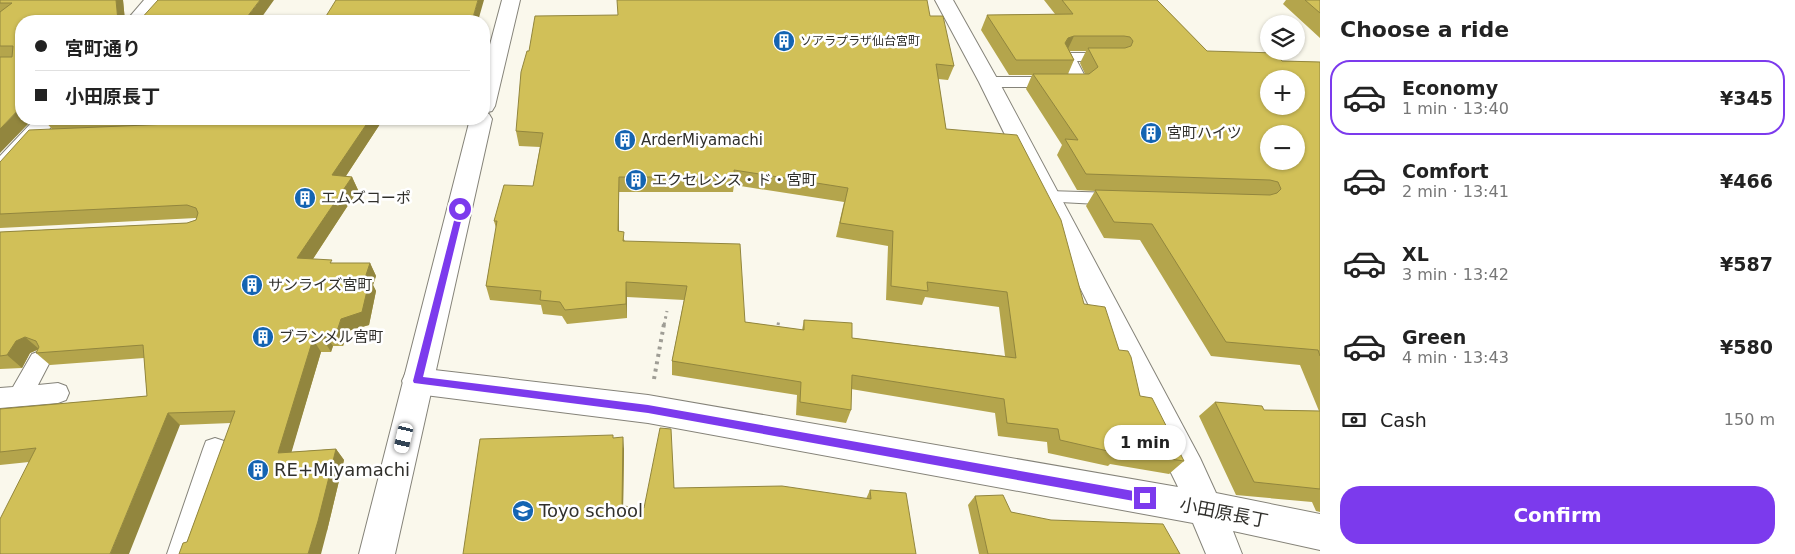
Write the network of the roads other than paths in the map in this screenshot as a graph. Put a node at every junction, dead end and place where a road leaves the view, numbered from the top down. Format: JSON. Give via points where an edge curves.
{"nodes":[{"id":1,"x":154,"y":0,"type":"edge"},
{"id":2,"x":511,"y":0,"type":"edge"},
{"id":3,"x":944,"y":0,"type":"edge"},
{"id":4,"x":140,"y":15,"type":"edge"},
{"id":5,"x":1116,"y":57,"type":"edge"},
{"id":6,"x":490,"y":82,"type":"edge"},
{"id":7,"x":990,"y":82,"type":"junction"},
{"id":8,"x":480,"y":125,"type":"edge"},
{"id":9,"x":43,"y":131,"type":"edge"},
{"id":10,"x":0,"y":171,"type":"edge"},
{"id":11,"x":1047,"y":197,"type":"junction"},
{"id":12,"x":1137,"y":199,"type":"edge"},
{"id":13,"x":40,"y":360,"type":"edge"},
{"id":14,"x":417,"y":381,"type":"junction"},
{"id":15,"x":58,"y":393,"type":"dead end"},
{"id":16,"x":10,"y":397,"type":"edge"},
{"id":17,"x":215,"y":449,"type":"dead end"},
{"id":18,"x":1204,"y":508,"type":"junction"},
{"id":19,"x":1320,"y":532,"type":"edge"},
{"id":20,"x":180,"y":554,"type":"edge"},
{"id":21,"x":377,"y":554,"type":"edge"},
{"id":22,"x":1224,"y":554,"type":"edge"}],
"edges":[{"from":1,"to":4,"type":"street"},
{"from":2,"to":6,"type":"street"},
{"from":3,"to":7,"type":"street"},
{"from":5,"to":7,"type":"lane","via":[[1067,57],[1080,82]]},
{"from":7,"to":11,"type":"street"},
{"from":8,"to":14,"type":"street"},
{"from":9,"to":10,"type":"street"},
{"from":11,"to":12,"type":"lane"},
{"from":11,"to":18,"type":"street","via":[[1188,469]]},
{"from":13,"to":16,"type":"lane"},
{"from":14,"to":18,"type":"street","name":"小田原長丁","via":[[648,409]]},
{"from":14,"to":21,"type":"street"},
{"from":15,"to":16,"type":"lane"},
{"from":17,"to":20,"type":"lane"},
{"from":18,"to":19,"type":"street","name":"小田原長丁"},
{"from":18,"to":22,"type":"street"}]}
